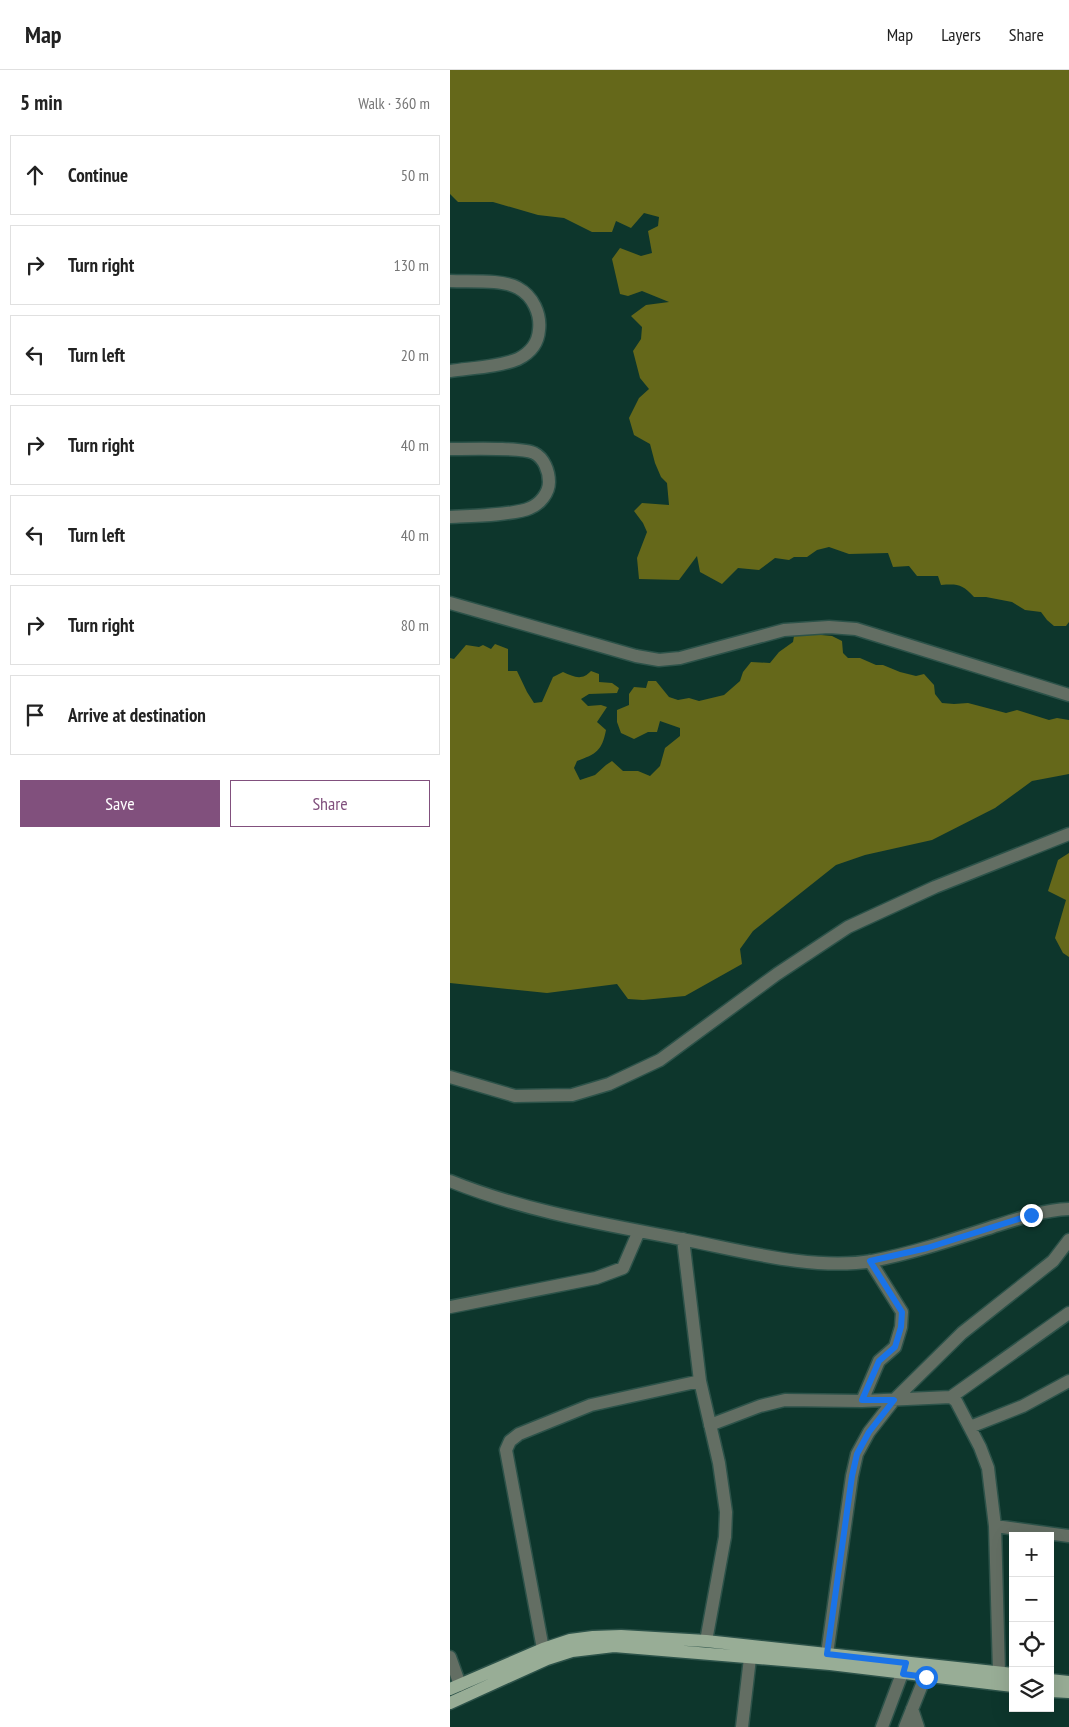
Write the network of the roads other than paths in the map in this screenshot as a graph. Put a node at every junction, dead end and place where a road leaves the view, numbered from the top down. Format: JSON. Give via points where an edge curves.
{"nodes":[{"id":1,"x":450,"y":281,"type":"edge"},
{"id":2,"x":450,"y":371,"type":"edge"},
{"id":3,"x":450,"y":448,"type":"edge"},
{"id":4,"x":450,"y":517,"type":"edge"},
{"id":5,"x":450,"y":603,"type":"edge"},
{"id":6,"x":1069,"y":695,"type":"edge"},
{"id":7,"x":1069,"y":834,"type":"edge"},
{"id":8,"x":450,"y":1077,"type":"edge"},
{"id":9,"x":450,"y":1181,"type":"edge"},
{"id":10,"x":1069,"y":1209,"type":"edge"},
{"id":11,"x":639,"y":1231,"type":"junction"},
{"id":12,"x":683,"y":1239,"type":"junction"},
{"id":13,"x":1069,"y":1240,"type":"edge"},
{"id":14,"x":870,"y":1261,"type":"junction"},
{"id":15,"x":450,"y":1307,"type":"edge"},
{"id":16,"x":1069,"y":1313,"type":"edge"},
{"id":17,"x":1069,"y":1381,"type":"edge"},
{"id":18,"x":700,"y":1382,"type":"junction"},
{"id":19,"x":951,"y":1397,"type":"junction"},
{"id":20,"x":862,"y":1400,"type":"junction"},
{"id":21,"x":894,"y":1400,"type":"junction"},
{"id":22,"x":710,"y":1425,"type":"junction"},
{"id":23,"x":970,"y":1427,"type":"junction"},
{"id":24,"x":995,"y":1526,"type":"junction"},
{"id":25,"x":1069,"y":1536,"type":"edge"},
{"id":26,"x":706,"y":1641,"type":"junction"},
{"id":27,"x":545,"y":1654,"type":"junction"},
{"id":28,"x":827,"y":1654,"type":"junction"},
{"id":29,"x":450,"y":1657,"type":"edge"},
{"id":30,"x":750,"y":1658,"type":"junction"},
{"id":31,"x":934,"y":1666,"type":"junction"},
{"id":32,"x":904,"y":1668,"type":"junction"},
{"id":33,"x":999,"y":1672,"type":"junction"},
{"id":34,"x":1009,"y":1673,"type":"edge"},
{"id":35,"x":926,"y":1677,"type":"junction"},
{"id":36,"x":1054,"y":1680,"type":"edge"},
{"id":37,"x":1069,"y":1682,"type":"edge"},
{"id":38,"x":1009,"y":1686,"type":"edge"},
{"id":39,"x":455,"y":1687,"type":"edge"},
{"id":40,"x":1054,"y":1691,"type":"edge"},
{"id":41,"x":1069,"y":1692,"type":"edge"},
{"id":42,"x":450,"y":1703,"type":"edge"},
{"id":43,"x":912,"y":1709,"type":"junction"},
{"id":44,"x":742,"y":1727,"type":"edge"},
{"id":45,"x":882,"y":1727,"type":"edge"},
{"id":46,"x":905,"y":1727,"type":"edge"},
{"id":47,"x":918,"y":1727,"type":"edge"}],
"edges":[{"from":1,"to":2,"type":"street","via":[[518,288],[534,303],[540,319],[534,348],[518,359]]},
{"from":3,"to":4,"type":"street","via":[[534,452],[549,474],[549,488],[542,500],[530,508]]},
{"from":5,"to":6,"type":"street","via":[[660,660],[694,656],[784,630],[807,627],[856,629]]},
{"from":7,"to":8,"type":"street","via":[[935,887],[848,928],[777,974],[660,1060],[609,1084],[572,1095],[515,1096]]},
{"from":9,"to":11,"type":"street","via":[[481,1194],[522,1205]]},
{"from":10,"to":14,"type":"street","via":[[1031,1215],[927,1248]]},
{"from":11,"to":12,"type":"street"},
{"from":11,"to":15,"type":"street","via":[[622,1268],[596,1278]]},
{"from":12,"to":14,"type":"street","via":[[763,1256],[834,1264]]},
{"from":12,"to":18,"type":"street"},
{"from":13,"to":21,"type":"street","via":[[1053,1260],[962,1333]]},
{"from":14,"to":20,"type":"street","via":[[902,1312],[895,1347],[879,1361]]},
{"from":16,"to":19,"type":"street"},
{"from":17,"to":23,"type":"street","via":[[1023,1406]]},
{"from":18,"to":22,"type":"street"},
{"from":18,"to":27,"type":"street","via":[[591,1405],[519,1434],[510,1441],[506,1450]]},
{"from":19,"to":21,"type":"street"},
{"from":19,"to":23,"type":"street"},
{"from":20,"to":21,"type":"street"},
{"from":20,"to":22,"type":"street","via":[[785,1400]]},
{"from":21,"to":28,"type":"street","via":[[857,1454]]},
{"from":22,"to":26,"type":"street","via":[[726,1512]]},
{"from":23,"to":24,"type":"street","via":[[988,1468]]},
{"from":24,"to":25,"type":"street"},
{"from":24,"to":33,"type":"street"},
{"from":26,"to":27,"type":"main road","via":[[593,1637],[570,1640]]},
{"from":26,"to":28,"type":"main road"},
{"from":27,"to":30,"type":"main road","via":[[614,1646]]},
{"from":27,"to":39,"type":"main road"},
{"from":27,"to":42,"type":"main road"},
{"from":28,"to":32,"type":"main road"},
{"from":29,"to":39,"type":"street"},
{"from":30,"to":32,"type":"main road"},
{"from":30,"to":44,"type":"street"},
{"from":31,"to":32,"type":"main road"},
{"from":31,"to":33,"type":"main road"},
{"from":31,"to":35,"type":"street"},
{"from":32,"to":35,"type":"main road"},
{"from":32,"to":45,"type":"street"},
{"from":33,"to":34,"type":"main road"},
{"from":35,"to":38,"type":"main road"},
{"from":35,"to":43,"type":"street"},
{"from":36,"to":37,"type":"main road"},
{"from":40,"to":41,"type":"main road"},
{"from":43,"to":46,"type":"street"},
{"from":43,"to":47,"type":"street"}]}
